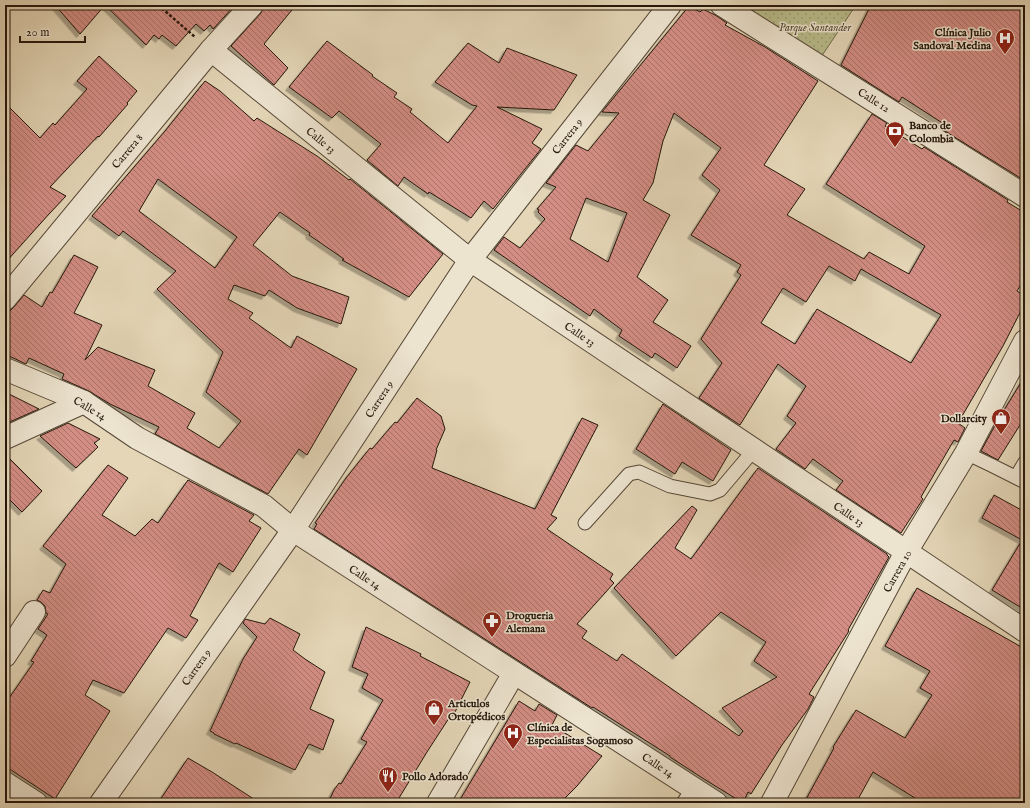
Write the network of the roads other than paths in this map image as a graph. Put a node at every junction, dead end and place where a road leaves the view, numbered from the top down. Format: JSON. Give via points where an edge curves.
{"nodes":[{"id":1,"x":252,"y":5,"type":"edge"},
{"id":2,"x":670,"y":5,"type":"edge"},
{"id":3,"x":722,"y":5,"type":"edge"},
{"id":4,"x":210,"y":50,"type":"junction"},
{"id":5,"x":1025,"y":196,"type":"edge"},
{"id":6,"x":470,"y":260,"type":"junction"},
{"id":7,"x":5,"y":299,"type":"edge"},
{"id":8,"x":1025,"y":341,"type":"edge"},
{"id":9,"x":5,"y":369,"type":"edge"},
{"id":10,"x":84,"y":402,"type":"junction"},
{"id":11,"x":5,"y":438,"type":"edge"},
{"id":12,"x":756,"y":452,"type":"junction"},
{"id":13,"x":966,"y":453,"type":"junction"},
{"id":14,"x":1025,"y":462,"type":"edge"},
{"id":15,"x":1020,"y":480,"type":"edge"},
{"id":16,"x":585,"y":523,"type":"dead end"},
{"id":17,"x":293,"y":530,"type":"junction"},
{"id":18,"x":906,"y":552,"type":"junction"},
{"id":19,"x":34,"y":612,"type":"dead end"},
{"id":20,"x":1025,"y":631,"type":"edge"},
{"id":21,"x":5,"y":656,"type":"edge"},
{"id":22,"x":514,"y":673,"type":"junction"},
{"id":23,"x":5,"y":783,"type":"edge"},
{"id":24,"x":688,"y":796,"type":"edge"},
{"id":25,"x":36,"y":803,"type":"edge"},
{"id":26,"x":101,"y":803,"type":"edge"},
{"id":27,"x":438,"y":803,"type":"edge"},
{"id":28,"x":716,"y":803,"type":"edge"},
{"id":29,"x":772,"y":803,"type":"edge"}],
"edges":[{"from":1,"to":4,"type":"street","name":"Carrera 8"},
{"from":2,"to":6,"type":"street","name":"Carrera 9"},
{"from":3,"to":5,"type":"street","name":"Calle 12"},
{"from":4,"to":6,"type":"street","name":"Calle 13"},
{"from":4,"to":7,"type":"street","name":"Carrera 8"},
{"from":6,"to":12,"type":"street","name":"Calle 13"},
{"from":6,"to":17,"type":"street","name":"Carrera 9"},
{"from":8,"to":13,"type":"street","name":"Carrera 10"},
{"from":9,"to":10,"type":"street","name":"Calle 14"},
{"from":10,"to":11,"type":"street"},
{"from":10,"to":17,"type":"street","name":"Calle 14","via":[[137,438],[264,506]]},
{"from":12,"to":16,"type":"lane","via":[[754,451],[720,490],[710,494],[670,486],[639,472],[629,474]]},
{"from":12,"to":18,"type":"street","name":"Calle 13"},
{"from":13,"to":15,"type":"lane"},
{"from":13,"to":18,"type":"street","name":"Carrera 10"},
{"from":14,"to":15,"type":"lane"},
{"from":17,"to":22,"type":"street","name":"Calle 14"},
{"from":17,"to":26,"type":"street","name":"Carrera 9"},
{"from":18,"to":20,"type":"street","name":"Calle 13"},
{"from":18,"to":29,"type":"street","name":"Carrera 10"},
{"from":19,"to":21,"type":"street"},
{"from":22,"to":24,"type":"street","name":"Calle 14"},
{"from":22,"to":27,"type":"street"},
{"from":23,"to":25,"type":"street"},
{"from":24,"to":28,"type":"street","name":"Calle 14"}]}
